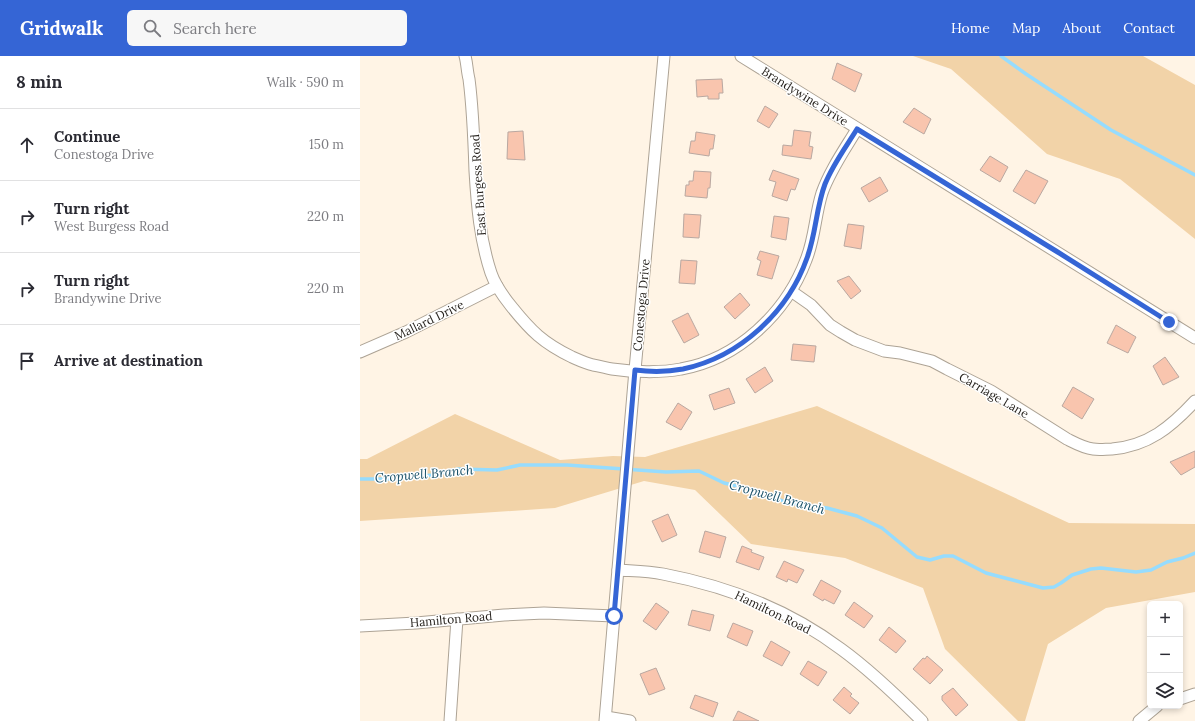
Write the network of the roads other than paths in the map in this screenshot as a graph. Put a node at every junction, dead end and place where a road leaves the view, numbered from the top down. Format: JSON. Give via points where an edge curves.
{"nodes":[{"id":1,"x":465,"y":56,"type":"edge"},
{"id":2,"x":664,"y":56,"type":"edge"},
{"id":3,"x":741,"y":56,"type":"edge"},
{"id":4,"x":857,"y":129,"type":"junction"},
{"id":5,"x":497,"y":286,"type":"junction"},
{"id":6,"x":791,"y":291,"type":"junction"},
{"id":7,"x":1195,"y":338,"type":"edge"},
{"id":8,"x":360,"y":352,"type":"edge"},
{"id":9,"x":635,"y":370,"type":"junction"},
{"id":10,"x":1195,"y":401,"type":"edge"},
{"id":11,"x":618,"y":570,"type":"junction"},
{"id":12,"x":614,"y":616,"type":"junction"},
{"id":13,"x":457,"y":619,"type":"junction"},
{"id":14,"x":360,"y":626,"type":"edge"},
{"id":15,"x":1195,"y":694,"type":"edge"},
{"id":16,"x":1183,"y":698,"type":"edge"},
{"id":17,"x":1153,"y":709,"type":"edge"},
{"id":18,"x":606,"y":719,"type":"edge"},
{"id":19,"x":450,"y":721,"type":"edge"},
{"id":20,"x":630,"y":721,"type":"edge"},
{"id":21,"x":922,"y":721,"type":"edge"},
{"id":22,"x":1139,"y":721,"type":"edge"}],
"edges":[{"from":1,"to":5,"type":"street","name":"East Burgess Road","via":[[473,109],[480,228],[491,275]]},
{"from":2,"to":9,"type":"street","name":"Conestoga Drive"},
{"from":3,"to":4,"type":"street","name":"Brandywine Drive"},
{"from":4,"to":6,"type":"street","name":"East Burgess Road","via":[[830,172],[818,206],[811,246]]},
{"from":4,"to":7,"type":"street","name":"Brandywine Drive"},
{"from":5,"to":8,"type":"street","name":"Mallard Drive"},
{"from":5,"to":9,"type":"street","name":"East Burgess Road","via":[[537,337],[550,346],[580,362],[612,369]]},
{"from":6,"to":9,"type":"street","name":"East Burgess Road","via":[[778,309],[752,335],[713,359],[676,370]]},
{"from":6,"to":10,"type":"street","name":"Carriage Lane","via":[[811,305],[830,325],[855,340],[884,351],[932,361],[990,391],[1080,446],[1093,449],[1122,448],[1137,444],[1163,431]]},
{"from":9,"to":11,"type":"street","name":"Conestoga Drive"},
{"from":11,"to":12,"type":"street","name":"Conestoga Drive"},
{"from":11,"to":21,"type":"street","name":"Hamilton Road","via":[[650,572],[707,584],[788,617],[840,648]]},
{"from":12,"to":13,"type":"street","name":"Hamilton Road","via":[[544,613]]},
{"from":12,"to":18,"type":"street","name":"Conestoga Drive"},
{"from":13,"to":14,"type":"street","name":"Hamilton Road"},
{"from":13,"to":19,"type":"street"},
{"from":15,"to":16,"type":"street"},
{"from":17,"to":22,"type":"street"},
{"from":18,"to":20,"type":"street"}]}
